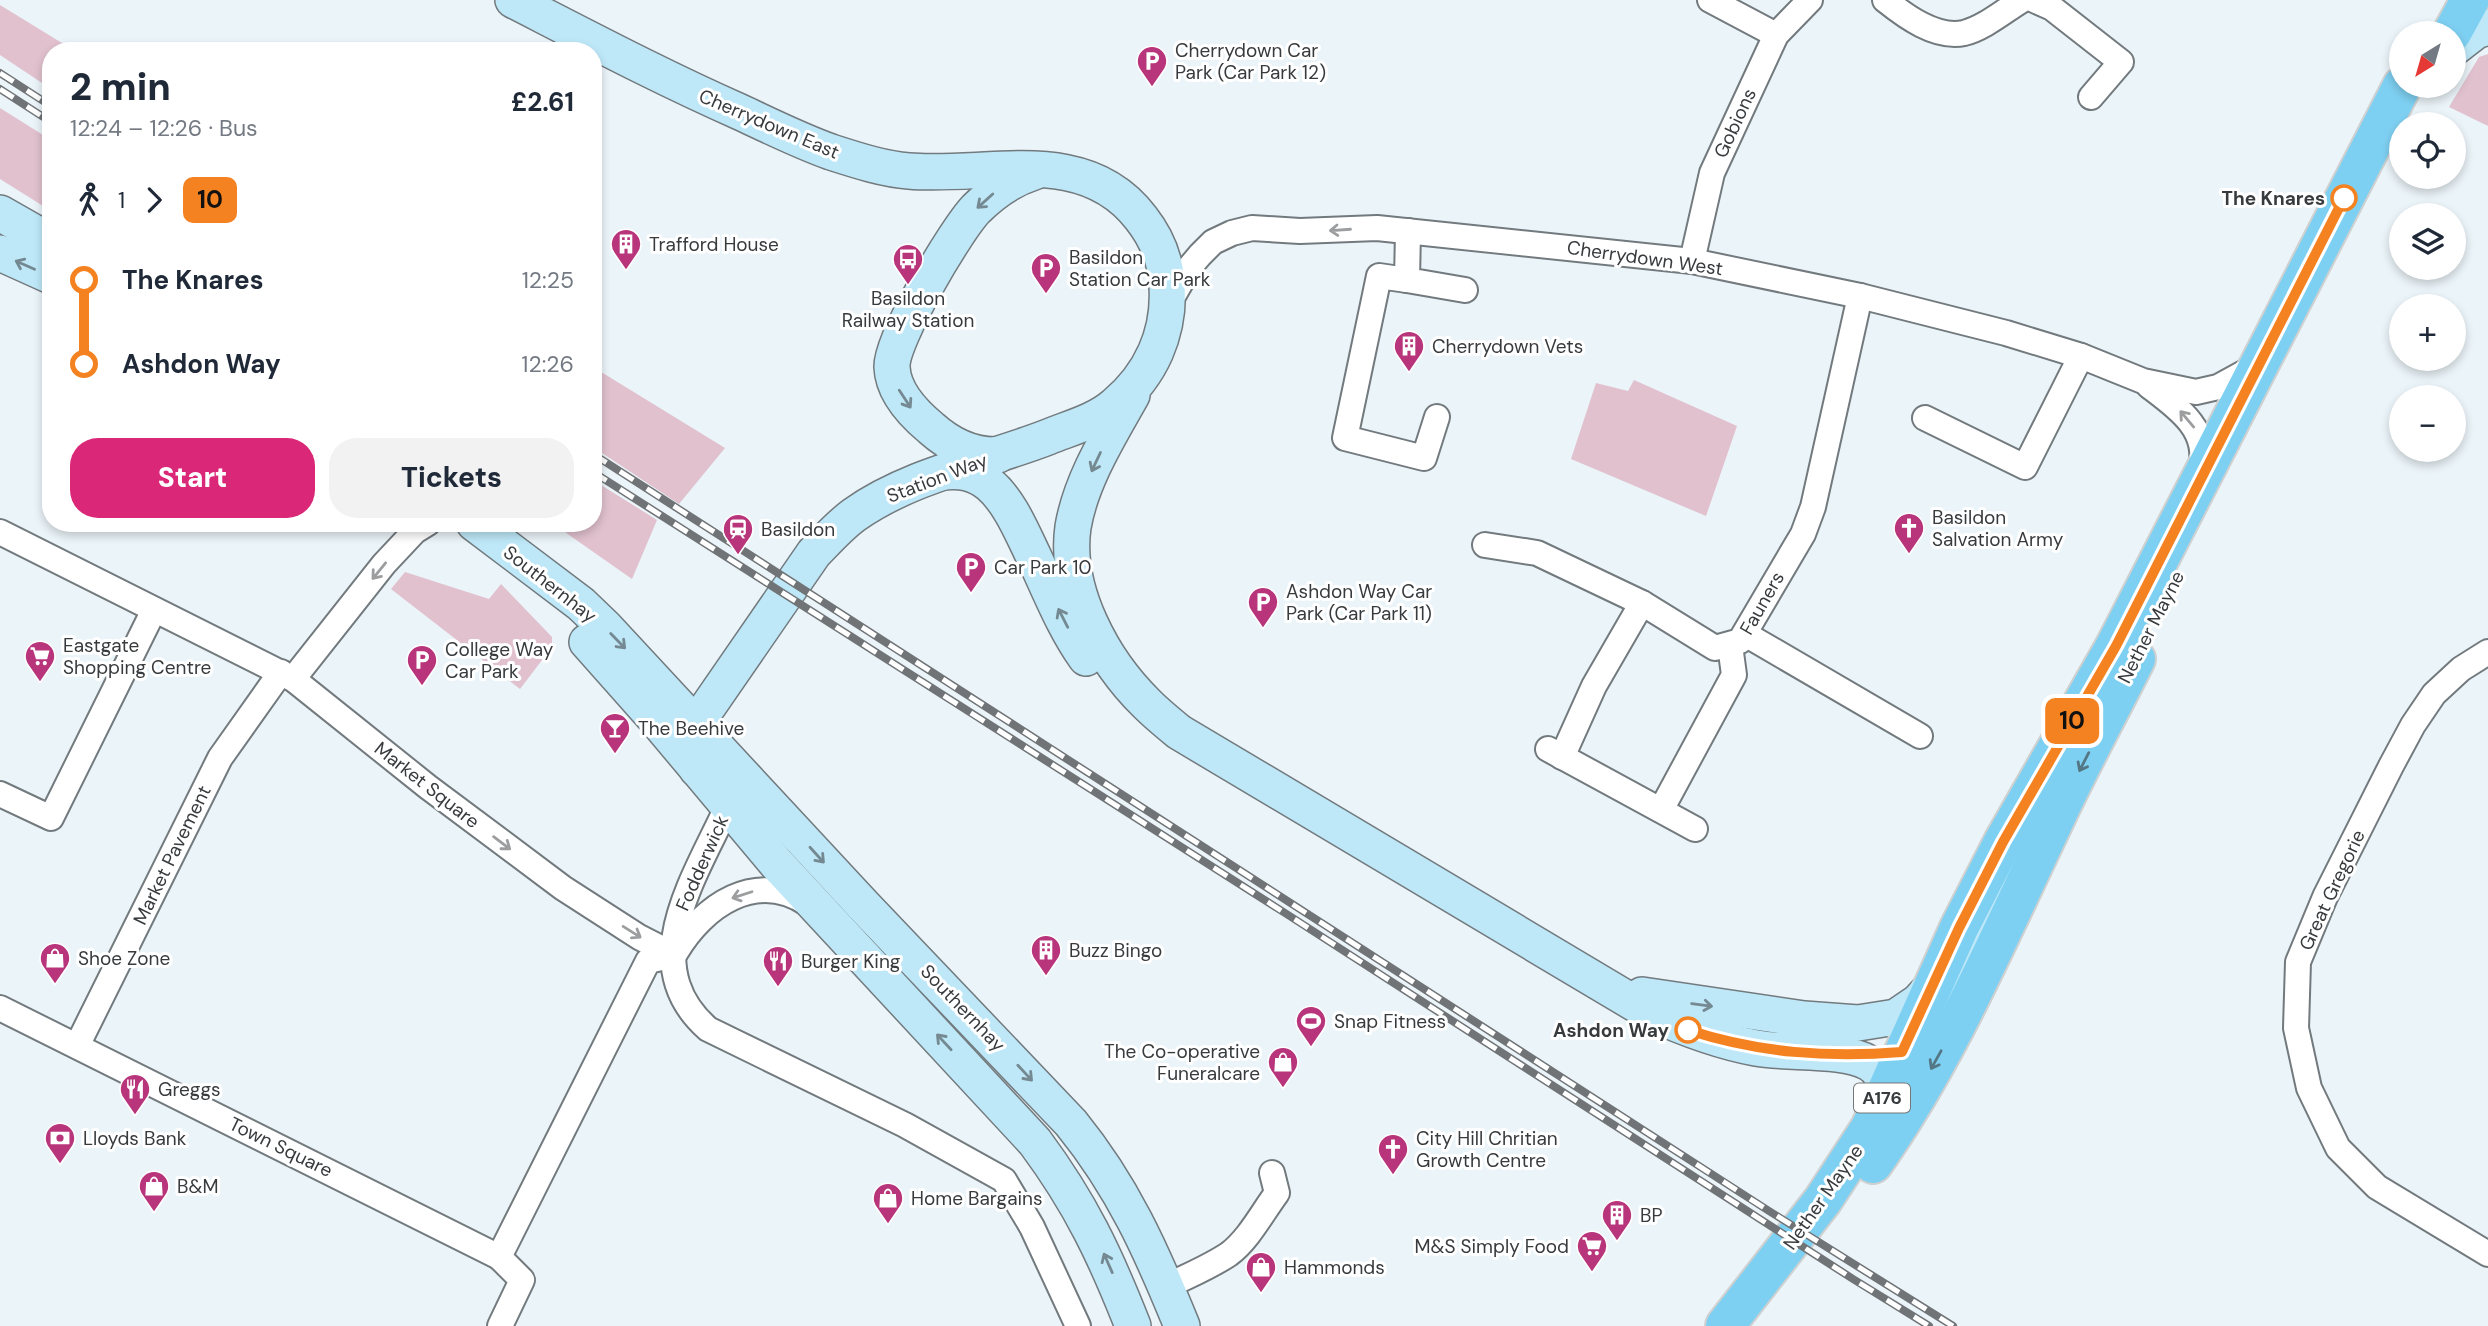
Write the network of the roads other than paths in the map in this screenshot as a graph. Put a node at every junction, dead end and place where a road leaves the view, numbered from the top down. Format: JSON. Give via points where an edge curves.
{"nodes":[{"id":1,"x":513,"y":0,"type":"edge"},
{"id":2,"x":1710,"y":0,"type":"edge"},
{"id":3,"x":1810,"y":0,"type":"edge"},
{"id":4,"x":1885,"y":0,"type":"edge"},
{"id":5,"x":2022,"y":0,"type":"edge"},
{"id":6,"x":2034,"y":0,"type":"edge"},
{"id":7,"x":2445,"y":0,"type":"edge"},
{"id":8,"x":2470,"y":0,"type":"edge"},
{"id":9,"x":2434,"y":21,"type":"edge"},
{"id":10,"x":2459,"y":21,"type":"edge"},
{"id":11,"x":2488,"y":27,"type":"edge"},
{"id":12,"x":1776,"y":35,"type":"junction"},
{"id":13,"x":2466,"y":39,"type":"edge"},
{"id":14,"x":594,"y":42,"type":"edge"},
{"id":15,"x":602,"y":46,"type":"edge"},
{"id":16,"x":2091,"y":97,"type":"dead end"},
{"id":17,"x":2396,"y":98,"type":"edge"},
{"id":18,"x":2389,"y":156,"type":"edge"},
{"id":19,"x":1044,"y":169,"type":"junction"},
{"id":20,"x":0,"y":213,"type":"edge"},
{"id":21,"x":1408,"y":231,"type":"junction"},
{"id":22,"x":42,"y":237,"type":"edge"},
{"id":23,"x":0,"y":253,"type":"edge"},
{"id":24,"x":1692,"y":261,"type":"junction"},
{"id":25,"x":42,"y":272,"type":"edge"},
{"id":26,"x":1407,"y":280,"type":"junction"},
{"id":27,"x":1465,"y":290,"type":"dead end"},
{"id":28,"x":1860,"y":296,"type":"junction"},
{"id":29,"x":1169,"y":304,"type":"junction"},
{"id":30,"x":2268,"y":351,"type":"junction"},
{"id":31,"x":2081,"y":356,"type":"junction"},
{"id":32,"x":1140,"y":380,"type":"junction"},
{"id":33,"x":2143,"y":381,"type":"junction"},
{"id":34,"x":1437,"y":417,"type":"dead end"},
{"id":35,"x":1925,"y":418,"type":"dead end"},
{"id":36,"x":999,"y":455,"type":"junction"},
{"id":37,"x":944,"y":472,"type":"junction"},
{"id":38,"x":2189,"y":505,"type":"junction"},
{"id":39,"x":0,"y":532,"type":"edge"},
{"id":40,"x":414,"y":532,"type":"edge"},
{"id":41,"x":478,"y":532,"type":"edge"},
{"id":42,"x":480,"y":532,"type":"edge"},
{"id":43,"x":1485,"y":545,"type":"dead end"},
{"id":44,"x":1642,"y":603,"type":"junction"},
{"id":45,"x":155,"y":610,"type":"junction"},
{"id":46,"x":1738,"y":640,"type":"junction"},
{"id":47,"x":2488,"y":652,"type":"edge"},
{"id":48,"x":287,"y":676,"type":"junction"},
{"id":49,"x":658,"y":722,"type":"junction"},
{"id":50,"x":696,"y":723,"type":"junction"},
{"id":51,"x":1179,"y":732,"type":"junction"},
{"id":52,"x":1920,"y":736,"type":"dead end"},
{"id":53,"x":697,"y":769,"type":"junction"},
{"id":54,"x":0,"y":794,"type":"edge"},
{"id":55,"x":772,"y":804,"type":"junction"},
{"id":56,"x":728,"y":806,"type":"junction"},
{"id":57,"x":1661,"y":810,"type":"junction"},
{"id":58,"x":2053,"y":823,"type":"junction"},
{"id":59,"x":1695,"y":829,"type":"dead end"},
{"id":60,"x":826,"y":917,"type":"junction"},
{"id":61,"x":674,"y":955,"type":"junction"},
{"id":62,"x":1589,"y":976,"type":"junction"},
{"id":63,"x":1930,"y":990,"type":"junction"},
{"id":64,"x":0,"y":1008,"type":"edge"},
{"id":65,"x":77,"y":1046,"type":"junction"},
{"id":66,"x":1902,"y":1052,"type":"junction"},
{"id":67,"x":1850,"y":1056,"type":"junction"},
{"id":68,"x":1882,"y":1100,"type":"junction"},
{"id":69,"x":1282,"y":1185,"type":"dead end"},
{"id":70,"x":2488,"y":1254,"type":"edge"},
{"id":71,"x":499,"y":1257,"type":"junction"},
{"id":72,"x":1166,"y":1287,"type":"junction"},
{"id":73,"x":500,"y":1326,"type":"edge"},
{"id":74,"x":1078,"y":1326,"type":"edge"},
{"id":75,"x":1133,"y":1326,"type":"edge"},
{"id":76,"x":1157,"y":1326,"type":"edge"},
{"id":77,"x":1182,"y":1326,"type":"edge"},
{"id":78,"x":1725,"y":1326,"type":"edge"},
{"id":79,"x":1753,"y":1326,"type":"edge"}],
"edges":[{"from":1,"to":14,"type":"street","name":"Cherrydown East"},
{"from":2,"to":12,"type":"street"},
{"from":3,"to":12,"type":"street","name":"Gobions"},
{"from":4,"to":5,"type":"street","via":[[1915,23],[1963,34]]},
{"from":6,"to":16,"type":"street","via":[[2052,8],[2121,62]]},
{"from":7,"to":9,"type":"main road"},
{"from":8,"to":10,"type":"main road"},
{"from":11,"to":13,"type":"street"},
{"from":12,"to":24,"type":"street","name":"Gobions","via":[[1712,173]]},
{"from":15,"to":19,"type":"street","name":"Cherrydown East","via":[[828,151],[870,164],[907,171]]},
{"from":17,"to":30,"type":"main road","name":"Nether Mayne","number":"A176"},
{"from":18,"to":58,"type":"main road","name":"Nether Mayne","number":"A176","one_way":true},
{"from":19,"to":29,"type":"street","name":"Cherrydown East","via":[[1091,180],[1131,205],[1161,252]]},
{"from":19,"to":36,"type":"street","one_way":true,"via":[[1007,185],[974,211],[934,273],[894,351],[897,386],[920,419],[957,447],[984,456]]},
{"from":20,"to":22,"type":"street"},
{"from":21,"to":24,"type":"street","name":"Cherrydown West"},
{"from":21,"to":26,"type":"street"},
{"from":21,"to":29,"type":"street","name":"Cherrydown West","one_way":true,"via":[[1252,228],[1232,233],[1200,255]]},
{"from":25,"to":23,"type":"street","one_way":true},
{"from":24,"to":28,"type":"street","name":"Cherrydown West"},
{"from":26,"to":27,"type":"street"},
{"from":26,"to":34,"type":"street","via":[[1379,276],[1345,438],[1424,458]]},
{"from":28,"to":31,"type":"street","name":"Cherrydown West"},
{"from":28,"to":46,"type":"street","name":"Fauners","via":[[1814,507],[1803,534]]},
{"from":29,"to":32,"type":"street","name":"Cherrydown East","via":[[1160,343]]},
{"from":30,"to":33,"type":"street","name":"Cherrydown West","via":[[2249,370],[2218,387],[2196,392]]},
{"from":30,"to":38,"type":"main road","name":"Nether Mayne","number":"A176"},
{"from":31,"to":33,"type":"street","name":"Cherrydown West"},
{"from":31,"to":35,"type":"street","via":[[2025,467]]},
{"from":32,"to":36,"type":"street","name":"Station Way","via":[[1114,406],[1093,418]]},
{"from":32,"to":51,"type":"street","one_way":true,"via":[[1086,486],[1074,525],[1074,567],[1080,596],[1107,652],[1146,703]]},
{"from":38,"to":33,"type":"street","name":"Cherrydown West","one_way":true,"via":[[2203,460],[2202,441],[2178,408]]},
{"from":36,"to":37,"type":"street","name":"Station Way"},
{"from":37,"to":50,"type":"street","name":"Station Way","via":[[881,498],[831,535]]},
{"from":51,"to":37,"type":"street","one_way":true,"via":[[1131,703],[1095,670],[1076,644],[1020,527],[990,485],[965,472]]},
{"from":38,"to":63,"type":"main road","name":"Nether Mayne","number":"A176","via":[[2116,646],[2003,842]]},
{"from":39,"to":45,"type":"street","name":"Market Square"},
{"from":40,"to":48,"type":"street","name":"Market Pavement","one_way":true},
{"from":41,"to":49,"type":"street","name":"Southernhay"},
{"from":42,"to":50,"type":"street","name":"Southernhay","one_way":true,"via":[[581,604]]},
{"from":43,"to":44,"type":"street","name":"Fauners","via":[[1536,553]]},
{"from":44,"to":46,"type":"street","name":"Fauners","via":[[1715,648]]},
{"from":44,"to":57,"type":"street","via":[[1554,753]]},
{"from":45,"to":48,"type":"street","name":"Market Square"},
{"from":45,"to":54,"type":"street","via":[[51,818]]},
{"from":46,"to":52,"type":"street"},
{"from":46,"to":57,"type":"street","via":[[1734,675]]},
{"from":47,"to":70,"type":"street","name":"Great Gregorie","via":[[2434,694],[2391,766],[2298,962],[2296,1028],[2309,1087],[2338,1148],[2377,1187]]},
{"from":48,"to":61,"type":"street","name":"Market Square","one_way":true,"via":[[563,888]]},
{"from":48,"to":65,"type":"street","name":"Market Pavement","via":[[220,758]]},
{"from":49,"to":50,"type":"street","via":[[678,729]]},
{"from":49,"to":53,"type":"street","name":"Southernhay"},
{"from":50,"to":53,"type":"street","via":[[691,747]]},
{"from":50,"to":55,"type":"street","name":"Southernhay"},
{"from":51,"to":62,"type":"street"},
{"from":53,"to":56,"type":"street","name":"Southernhay"},
{"from":55,"to":56,"type":"street","name":"Fodderwick","via":[[750,791],[741,792]]},
{"from":55,"to":72,"type":"street","name":"Southernhay","one_way":true,"via":[[1078,1131],[1131,1210]]},
{"from":56,"to":60,"type":"street","name":"Southernhay"},
{"from":56,"to":61,"type":"street","name":"Fodderwick","via":[[677,918]]},
{"from":57,"to":59,"type":"street"},
{"from":58,"to":66,"type":"street","via":[[2005,883],[1946,1000],[1920,1037]]},
{"from":58,"to":79,"type":"main road","name":"Nether Mayne","number":"A176","one_way":true,"via":[[1989,960],[1899,1125]]},
{"from":60,"to":61,"type":"street","name":"Fodderwick","one_way":true,"via":[[781,890],[750,891],[715,907],[686,935]]},
{"from":75,"to":60,"type":"street","name":"Southernhay","one_way":true,"via":[[1098,1242],[1057,1171],[1009,1111]]},
{"from":61,"to":71,"type":"street","via":[[648,961]]},
{"from":61,"to":74,"type":"street","via":[[674,978],[682,999],[708,1029],[893,1119],[1004,1180],[1032,1227]]},
{"from":62,"to":63,"type":"street","one_way":true,"via":[[1652,997],[1836,1022],[1896,1017]]},
{"from":62,"to":67,"type":"street","via":[[1688,1030],[1759,1049]]},
{"from":63,"to":66,"type":"main road","name":"Nether Mayne","number":"A176"},
{"from":64,"to":65,"type":"street","name":"Town Square"},
{"from":65,"to":71,"type":"street","name":"Town Square"},
{"from":66,"to":67,"type":"street"},
{"from":66,"to":68,"type":"main road","name":"Nether Mayne","number":"A176"},
{"from":67,"to":68,"type":"street","via":[[1879,1070]]},
{"from":68,"to":78,"type":"main road","name":"Nether Mayne","number":"A176","via":[[1860,1146],[1823,1200]]},
{"from":69,"to":72,"type":"street","via":[[1230,1253]]},
{"from":71,"to":73,"type":"street","via":[[522,1280]]},
{"from":72,"to":76,"type":"street","via":[[1154,1306]]},
{"from":72,"to":77,"type":"street","name":"Southernhay"}]}
